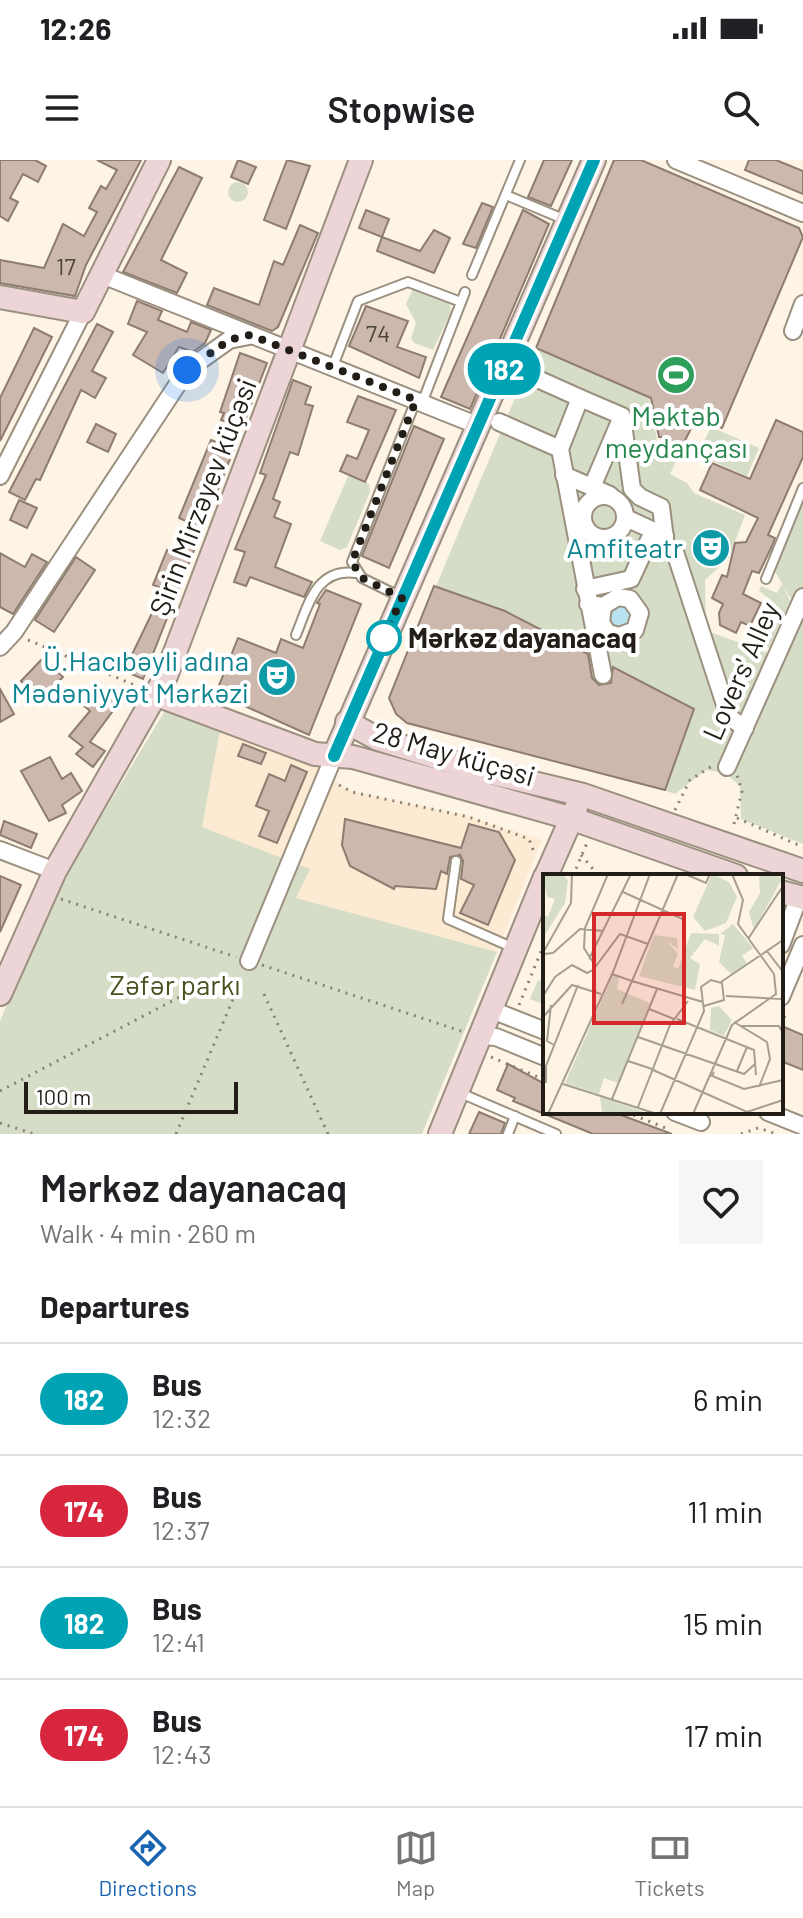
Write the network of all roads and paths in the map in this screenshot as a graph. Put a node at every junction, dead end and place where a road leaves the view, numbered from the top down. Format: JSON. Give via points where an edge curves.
{"nodes":[{"id":1,"x":159,"y":160,"type":"edge"},
{"id":2,"x":361,"y":160,"type":"edge"},
{"id":3,"x":520,"y":160,"type":"edge"},
{"id":4,"x":594,"y":160,"type":"edge"},
{"id":5,"x":676,"y":160,"type":"edge"},
{"id":6,"x":506,"y":195,"type":"junction"},
{"id":7,"x":803,"y":213,"type":"edge"},
{"id":8,"x":568,"y":221,"type":"junction"},
{"id":9,"x":100,"y":274,"type":"junction"},
{"id":10,"x":472,"y":275,"type":"dead end"},
{"id":11,"x":465,"y":292,"type":"dead end"},
{"id":12,"x":0,"y":297,"type":"edge"},
{"id":13,"x":461,"y":302,"type":"junction"},
{"id":14,"x":83,"y":312,"type":"junction"},
{"id":15,"x":250,"y":335,"type":"junction"},
{"id":16,"x":292,"y":349,"type":"junction"},
{"id":17,"x":333,"y":366,"type":"junction"},
{"id":18,"x":522,"y":372,"type":"dead end"},
{"id":19,"x":580,"y":398,"type":"junction"},
{"id":20,"x":419,"y":402,"type":"junction"},
{"id":21,"x":622,"y":416,"type":"junction"},
{"id":22,"x":489,"y":424,"type":"junction"},
{"id":23,"x":560,"y":449,"type":"junction"},
{"id":24,"x":564,"y":475,"type":"junction"},
{"id":25,"x":0,"y":476,"type":"edge"},
{"id":26,"x":592,"y":487,"type":"junction"},
{"id":27,"x":803,"y":488,"type":"edge"},
{"id":28,"x":614,"y":497,"type":"junction"},
{"id":29,"x":624,"y":523,"type":"junction"},
{"id":30,"x":661,"y":536,"type":"junction"},
{"id":31,"x":603,"y":538,"type":"junction"},
{"id":32,"x":581,"y":566,"type":"junction"},
{"id":33,"x":356,"y":573,"type":"junction"},
{"id":34,"x":766,"y":579,"type":"dead end"},
{"id":35,"x":803,"y":597,"type":"edge"},
{"id":36,"x":402,"y":598,"type":"junction"},
{"id":37,"x":592,"y":600,"type":"junction"},
{"id":38,"x":7,"y":628,"type":"edge"},
{"id":39,"x":296,"y":635,"type":"dead end"},
{"id":40,"x":613,"y":635,"type":"junction"},
{"id":41,"x":39,"y":646,"type":"dead end"},
{"id":42,"x":0,"y":647,"type":"edge"},
{"id":43,"x":126,"y":681,"type":"dead end"},
{"id":44,"x":161,"y":685,"type":"junction"},
{"id":45,"x":347,"y":722,"type":"junction"},
{"id":46,"x":745,"y":728,"type":"junction"},
{"id":47,"x":334,"y":756,"type":"junction"},
{"id":48,"x":727,"y":767,"type":"junction"},
{"id":49,"x":338,"y":784,"type":"dead end"},
{"id":50,"x":583,"y":795,"type":"junction"},
{"id":51,"x":680,"y":800,"type":"dead end"},
{"id":52,"x":570,"y":818,"type":"junction"},
{"id":53,"x":737,"y":818,"type":"junction"},
{"id":54,"x":734,"y":824,"type":"dead end"},
{"id":55,"x":594,"y":825,"type":"junction"},
{"id":56,"x":803,"y":847,"type":"edge"},
{"id":57,"x":0,"y":850,"type":"edge"},
{"id":58,"x":581,"y":855,"type":"junction"},
{"id":59,"x":456,"y":861,"type":"dead end"},
{"id":60,"x":55,"y":871,"type":"junction"},
{"id":61,"x":803,"y":871,"type":"edge"},
{"id":62,"x":542,"y":872,"type":"edge"},
{"id":63,"x":574,"y":874,"type":"edge"},
{"id":64,"x":597,"y":874,"type":"edge"},
{"id":65,"x":730,"y":874,"type":"edge"},
{"id":66,"x":53,"y":896,"type":"dead end"},
{"id":67,"x":794,"y":896,"type":"edge"},
{"id":68,"x":783,"y":937,"type":"edge"},
{"id":69,"x":803,"y":945,"type":"edge"},
{"id":70,"x":543,"y":947,"type":"edge"},
{"id":71,"x":516,"y":949,"type":"junction"},
{"id":72,"x":249,"y":961,"type":"junction"},
{"id":73,"x":220,"y":976,"type":"dead end"},
{"id":74,"x":236,"y":992,"type":"dead end"},
{"id":75,"x":783,"y":992,"type":"edge"},
{"id":76,"x":0,"y":994,"type":"edge"},
{"id":77,"x":264,"y":994,"type":"dead end"},
{"id":78,"x":492,"y":1010,"type":"junction"},
{"id":79,"x":532,"y":1012,"type":"dead end"},
{"id":80,"x":543,"y":1030,"type":"edge"},
{"id":81,"x":474,"y":1034,"type":"junction"},
{"id":82,"x":543,"y":1056,"type":"edge"},
{"id":83,"x":486,"y":1070,"type":"dead end"},
{"id":84,"x":543,"y":1079,"type":"edge"},
{"id":85,"x":0,"y":1091,"type":"edge"},
{"id":86,"x":458,"y":1091,"type":"junction"},
{"id":87,"x":631,"y":1114,"type":"edge"},
{"id":88,"x":678,"y":1114,"type":"edge"},
{"id":89,"x":773,"y":1114,"type":"edge"},
{"id":90,"x":515,"y":1116,"type":"junction"},
{"id":91,"x":0,"y":1123,"type":"edge"},
{"id":92,"x":699,"y":1126,"type":"edge"},
{"id":93,"x":803,"y":1126,"type":"edge"},
{"id":94,"x":34,"y":1134,"type":"edge"},
{"id":95,"x":176,"y":1134,"type":"edge"},
{"id":96,"x":328,"y":1134,"type":"edge"},
{"id":97,"x":440,"y":1134,"type":"edge"},
{"id":98,"x":508,"y":1134,"type":"edge"},
{"id":99,"x":556,"y":1134,"type":"edge"},
{"id":100,"x":666,"y":1134,"type":"edge"},
{"id":101,"x":741,"y":1134,"type":"edge"},
{"id":102,"x":777,"y":1134,"type":"edge"}],
"edges":[{"from":1,"to":9,"type":"street"},
{"from":2,"to":16,"type":"street","name":"Şirin Mirzəyev küçəsi"},
{"from":3,"to":6,"type":"lane"},
{"from":4,"to":8,"type":"street"},
{"from":5,"to":7,"type":"street"},
{"from":6,"to":8,"type":"lane"},
{"from":6,"to":10,"type":"lane"},
{"from":8,"to":22,"type":"street"},
{"from":9,"to":14,"type":"street"},
{"from":9,"to":15,"type":"street"},
{"from":11,"to":13,"type":"lane"},
{"from":12,"to":14,"type":"street"},
{"from":13,"to":17,"type":"lane","via":[[408,282],[358,301]]},
{"from":13,"to":20,"type":"lane"},
{"from":14,"to":25,"type":"street"},
{"from":15,"to":16,"type":"street"},
{"from":15,"to":38,"type":"street","via":[[229,340],[187,370]]},
{"from":16,"to":17,"type":"street"},
{"from":16,"to":44,"type":"street","name":"Şirin Mirzəyev küçəsi"},
{"from":17,"to":20,"type":"street"},
{"from":18,"to":19,"type":"street"},
{"from":19,"to":21,"type":"street"},
{"from":19,"to":23,"type":"street"},
{"from":20,"to":22,"type":"street"},
{"from":20,"to":33,"type":"lane","via":[[352,556]]},
{"from":21,"to":26,"type":"street"},
{"from":21,"to":30,"type":"street","via":[[632,489],[661,507]]},
{"from":22,"to":23,"type":"street"},
{"from":22,"to":36,"type":"street"},
{"from":23,"to":24,"type":"street"},
{"from":24,"to":26,"type":"street"},
{"from":24,"to":32,"type":"street"},
{"from":26,"to":28,"type":"street"},
{"from":27,"to":34,"type":"lane"},
{"from":28,"to":29,"type":"street","via":[[624,508]]},
{"from":28,"to":30,"type":"street"},
{"from":28,"to":31,"type":"street","via":[[599,496],[584,509],[586,529]]},
{"from":29,"to":30,"type":"street"},
{"from":29,"to":31,"type":"street","via":[[617,535]]},
{"from":30,"to":37,"type":"street","via":[[631,579]]},
{"from":30,"to":46,"type":"street","via":[[675,552],[729,717]]},
{"from":31,"to":32,"type":"street"},
{"from":32,"to":37,"type":"street"},
{"from":33,"to":36,"type":"lane"},
{"from":33,"to":39,"type":"lane","via":[[323,579]]},
{"from":35,"to":46,"type":"street","name":"Lovers' Alley"},
{"from":36,"to":45,"type":"street"},
{"from":37,"to":40,"type":"street","via":[[601,623]]},
{"from":37,"to":40,"type":"street","via":[[624,597],[634,602],[640,613],[638,625],[631,634]]},
{"from":37,"to":40,"type":"street","via":[[601,670]]},
{"from":38,"to":42,"type":"street"},
{"from":41,"to":43,"type":"path"},
{"from":44,"to":47,"type":"street","name":"28 May küçəsi","via":[[315,754]]},
{"from":44,"to":60,"type":"street","name":"Şirin Mirzəyev küçəsi"},
{"from":45,"to":47,"type":"street"},
{"from":45,"to":50,"type":"street","name":"28 May küçəsi","via":[[378,739],[471,768]]},
{"from":46,"to":48,"type":"street","name":"Lovers' Alley"},
{"from":47,"to":52,"type":"street","name":"28 May küçəsi"},
{"from":47,"to":72,"type":"street"},
{"from":48,"to":51,"type":"path","name":"Lovers' Alley","via":[[698,772]]},
{"from":48,"to":53,"type":"path","name":"Lovers' Alley","via":[[742,787]]},
{"from":49,"to":62,"type":"path","via":[[352,792],[469,817],[529,839]]},
{"from":50,"to":52,"type":"street"},
{"from":50,"to":61,"type":"street","name":"28 May küçəsi"},
{"from":52,"to":55,"type":"street","name":"28 May küçəsi"},
{"from":52,"to":62,"type":"street"},
{"from":53,"to":54,"type":"path","name":"Lovers' Alley"},
{"from":53,"to":56,"type":"path"},
{"from":55,"to":58,"type":"path"},
{"from":55,"to":65,"type":"street","name":"28 May küçəsi"},
{"from":57,"to":60,"type":"street"},
{"from":58,"to":63,"type":"path"},
{"from":58,"to":64,"type":"path"},
{"from":59,"to":71,"type":"lane","via":[[448,919]]},
{"from":60,"to":76,"type":"street","name":"Şirin Mirzəyev küçəsi"},
{"from":62,"to":71,"type":"street"},
{"from":66,"to":72,"type":"path"},
{"from":67,"to":68,"type":"street"},
{"from":69,"to":75,"type":"street"},
{"from":70,"to":79,"type":"path","via":[[518,1006]]},
{"from":71,"to":78,"type":"street"},
{"from":72,"to":81,"type":"path"},
{"from":73,"to":85,"type":"path"},
{"from":74,"to":95,"type":"path"},
{"from":77,"to":96,"type":"path"},
{"from":78,"to":80,"type":"street"},
{"from":78,"to":81,"type":"street"},
{"from":81,"to":82,"type":"street"},
{"from":81,"to":86,"type":"street"},
{"from":83,"to":84,"type":"path","via":[[492,1055]]},
{"from":86,"to":90,"type":"lane"},
{"from":86,"to":97,"type":"street"},
{"from":87,"to":100,"type":"path","via":[[668,1129]]},
{"from":88,"to":92,"type":"street"},
{"from":89,"to":93,"type":"street"},
{"from":90,"to":98,"type":"lane"},
{"from":90,"to":99,"type":"lane"},
{"from":91,"to":94,"type":"path"},
{"from":101,"to":102,"type":"path","via":[[758,1128]]}]}
